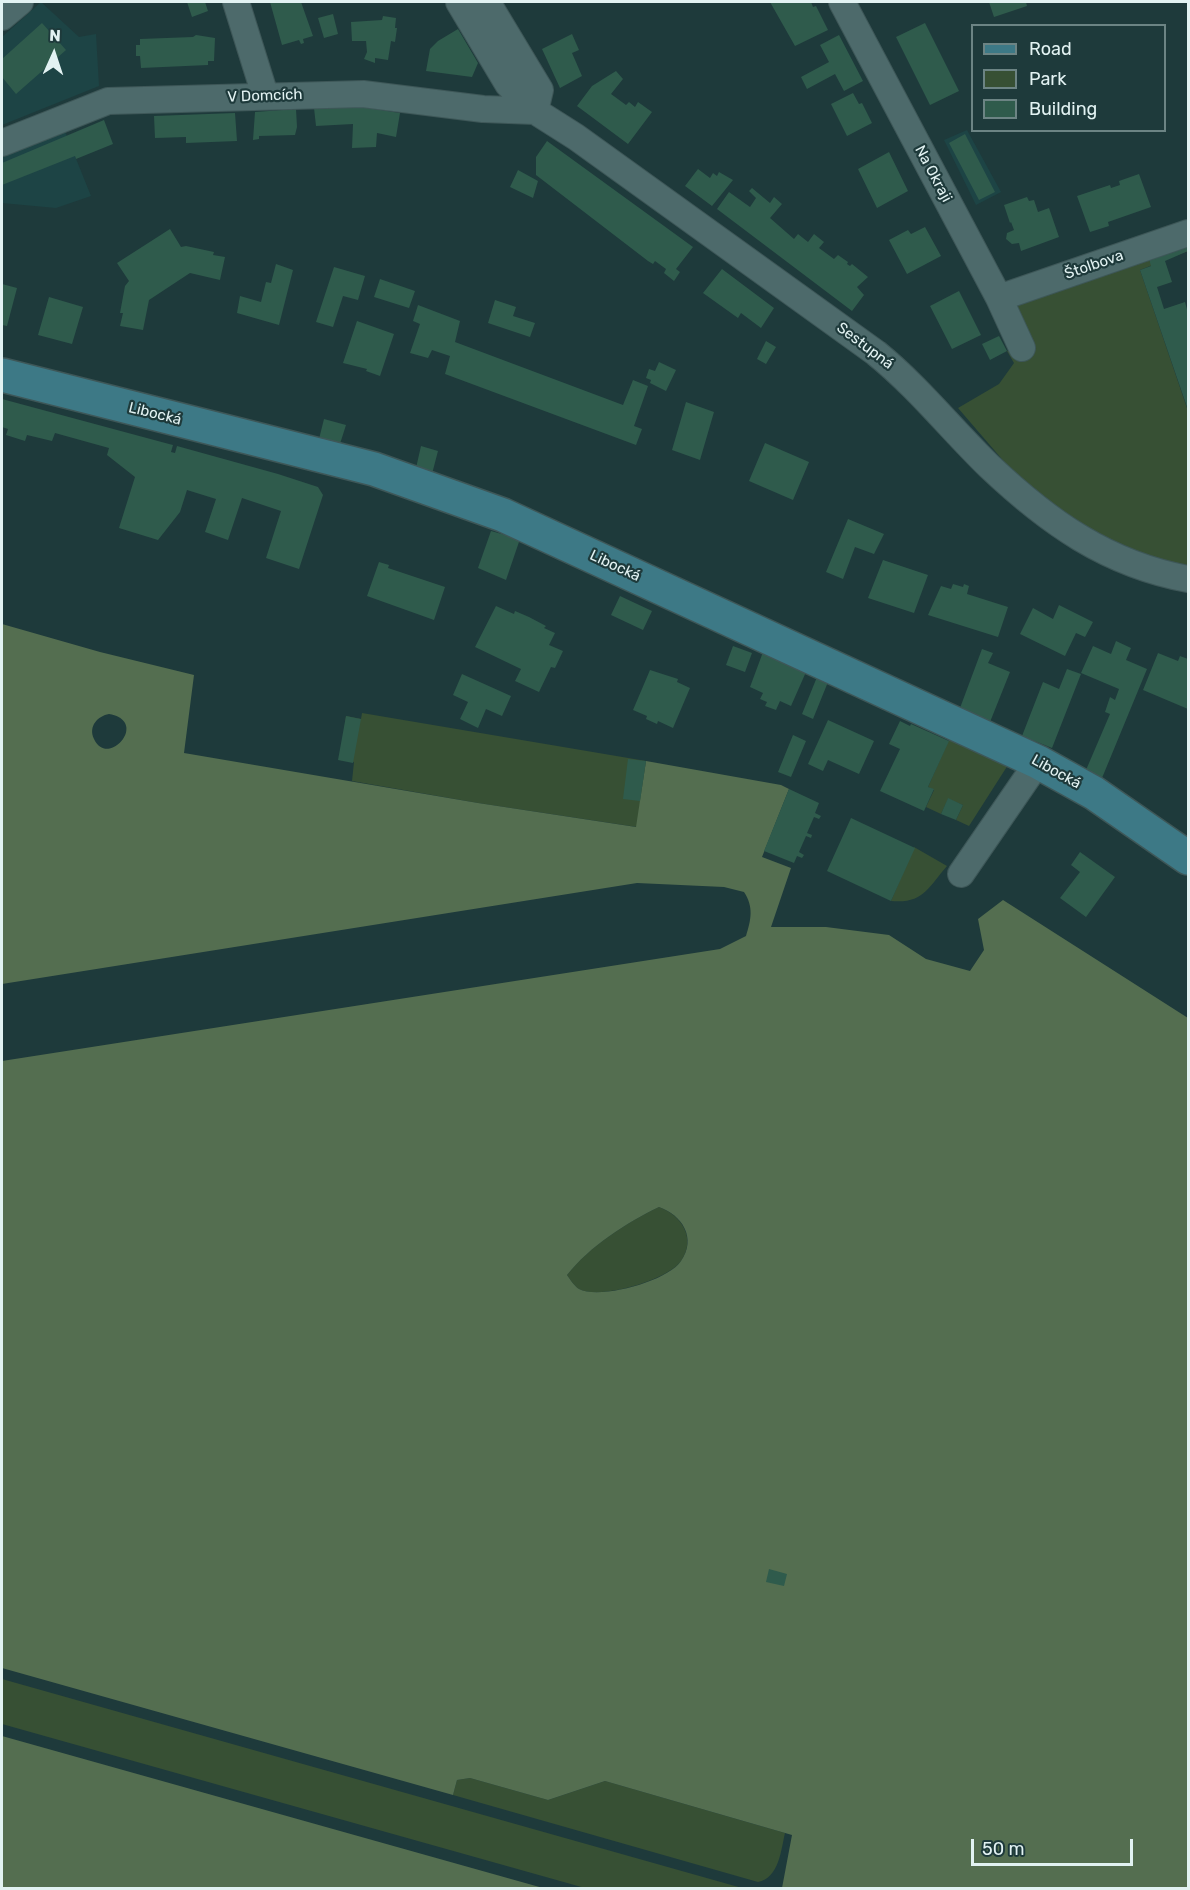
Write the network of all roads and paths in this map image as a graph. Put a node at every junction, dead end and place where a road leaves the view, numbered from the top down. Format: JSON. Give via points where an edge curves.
{"nodes":[{"id":1,"x":20,"y":2,"type":"edge"},
{"id":2,"x":236,"y":2,"type":"edge"},
{"id":3,"x":459,"y":2,"type":"edge"},
{"id":4,"x":487,"y":2,"type":"edge"},
{"id":5,"x":842,"y":2,"type":"edge"},
{"id":6,"x":2,"y":17,"type":"edge"},
{"id":7,"x":265,"y":95,"type":"junction"},
{"id":8,"x":535,"y":111,"type":"junction"},
{"id":9,"x":2,"y":143,"type":"edge"},
{"id":10,"x":1188,"y":233,"type":"edge"},
{"id":11,"x":999,"y":298,"type":"junction"},
{"id":12,"x":1022,"y":348,"type":"dead end"},
{"id":13,"x":2,"y":375,"type":"edge"},
{"id":14,"x":1188,"y":579,"type":"edge"},
{"id":15,"x":1038,"y":762,"type":"junction"},
{"id":16,"x":1188,"y":858,"type":"edge"},
{"id":17,"x":961,"y":874,"type":"dead end"}],
"edges":[{"from":1,"to":6,"type":"street"},
{"from":2,"to":7,"type":"street"},
{"from":3,"to":8,"type":"street","name":"Sestupná","via":[[508,84]]},
{"from":4,"to":8,"type":"street","via":[[540,90]]},
{"from":5,"to":11,"type":"street","name":"Na Okraji"},
{"from":7,"to":8,"type":"street","name":"V Domcích","via":[[363,94],[483,109]]},
{"from":7,"to":9,"type":"street","name":"V Domcích","via":[[108,101]]},
{"from":8,"to":14,"type":"street","name":"Sestupná","via":[[900,372],[1030,504],[1096,548],[1148,569]]},
{"from":10,"to":11,"type":"street","name":"Štolbova"},
{"from":11,"to":12,"type":"street","name":"Na Okraji"},
{"from":13,"to":15,"type":"street","name":"Libocká","via":[[374,469],[503,515]]},
{"from":15,"to":16,"type":"street","name":"Libocká","via":[[1094,794]]},
{"from":15,"to":17,"type":"street"}]}
